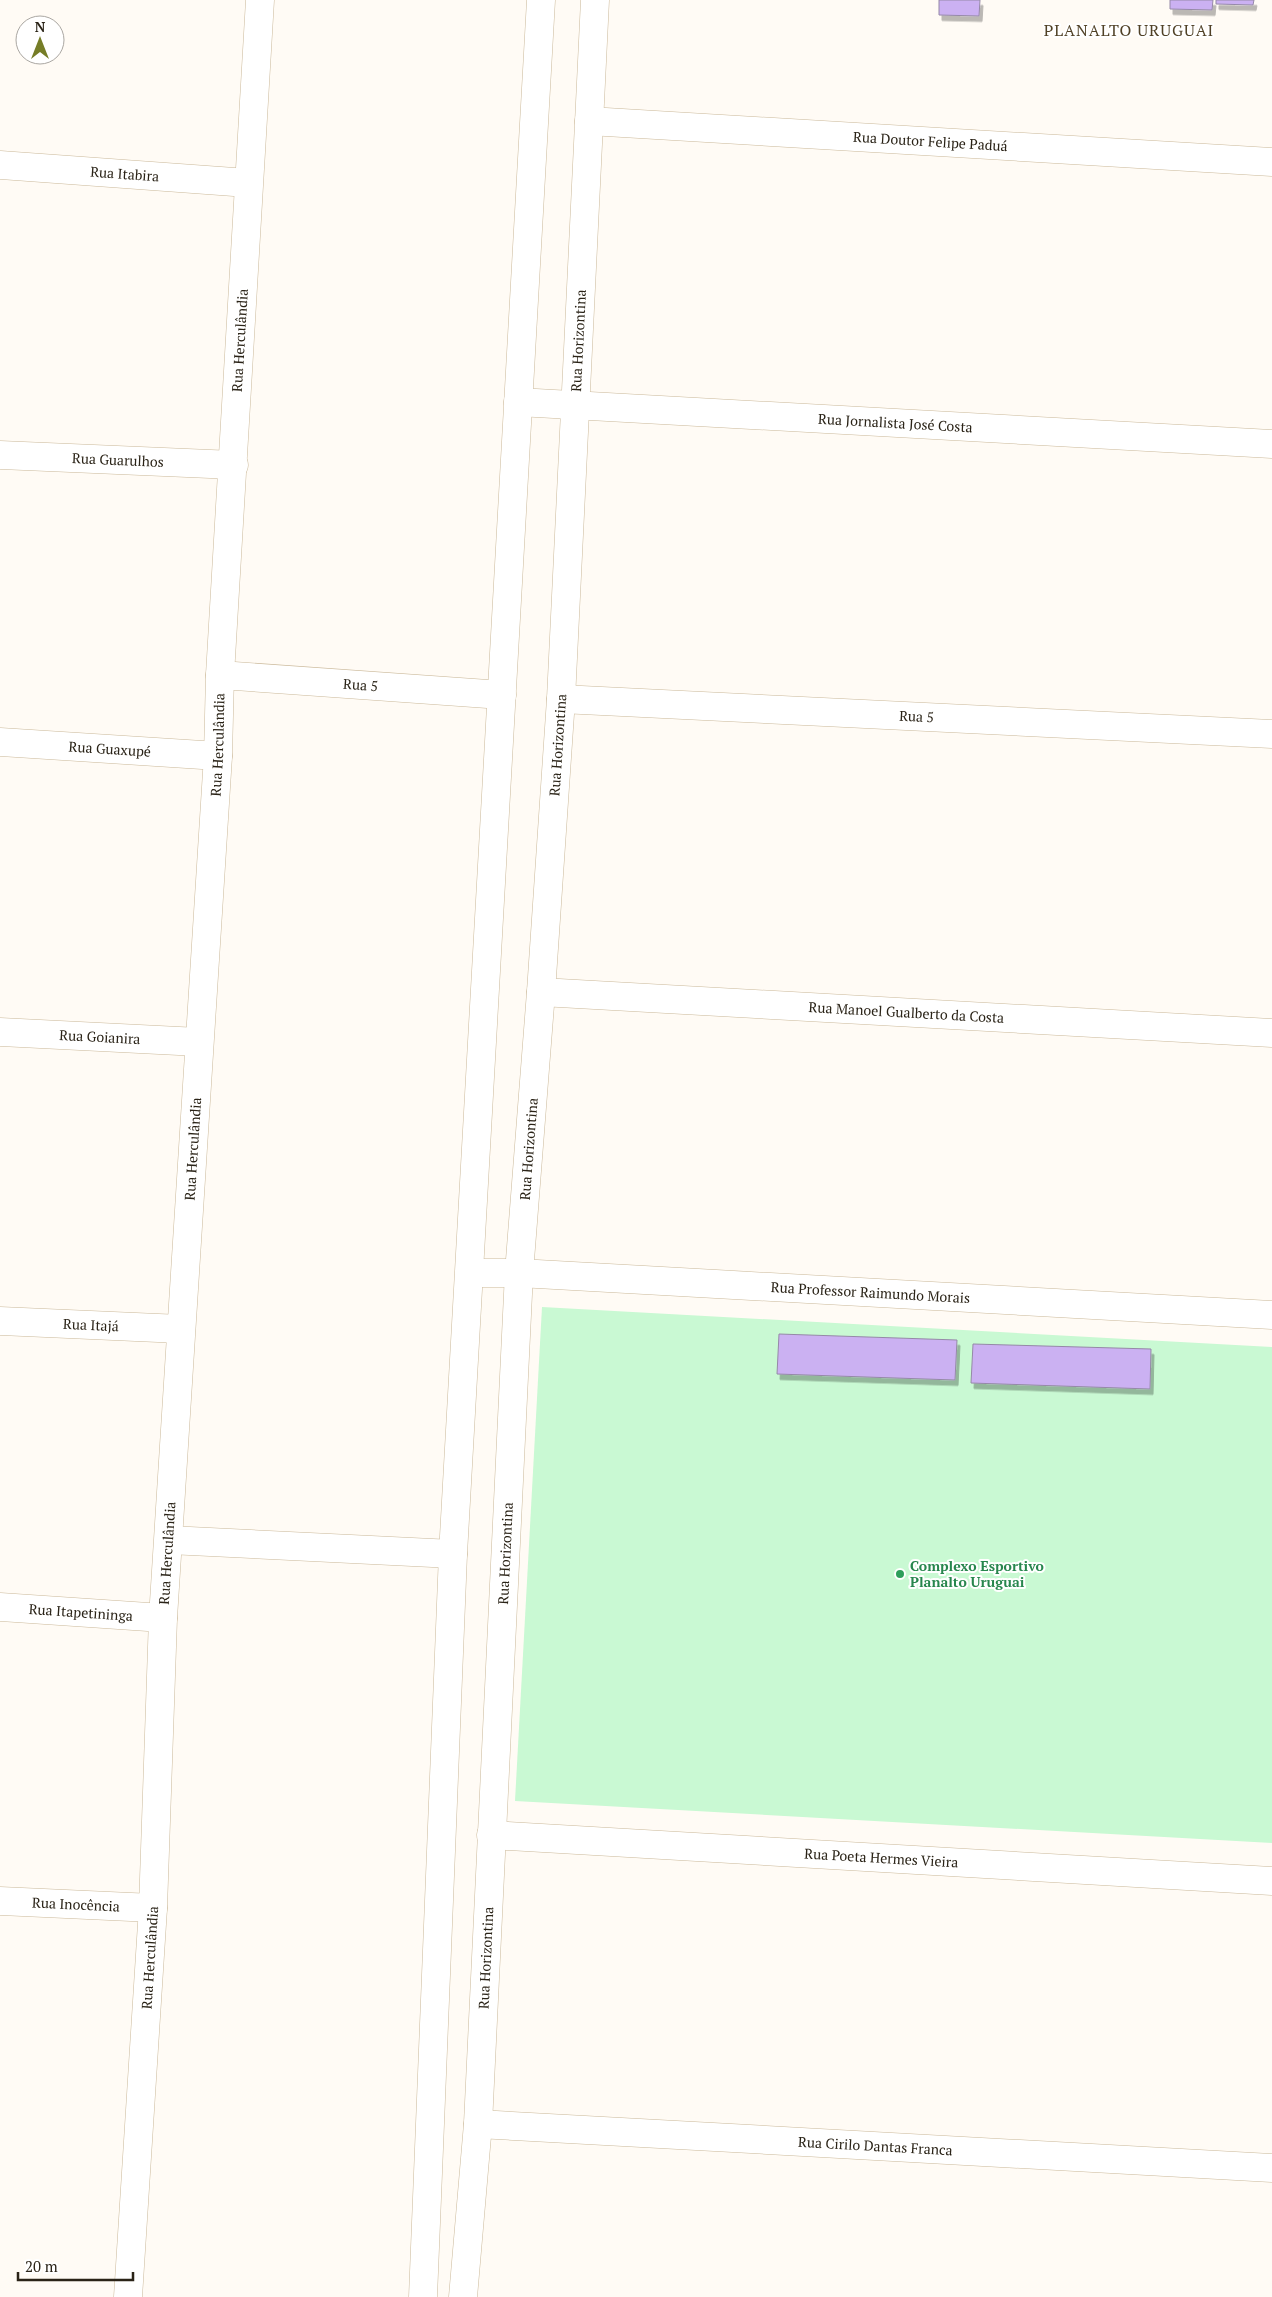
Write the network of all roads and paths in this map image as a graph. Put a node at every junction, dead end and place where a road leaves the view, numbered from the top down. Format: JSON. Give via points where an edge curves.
{"nodes":[{"id":1,"x":260,"y":0,"type":"edge"},
{"id":2,"x":541,"y":0,"type":"edge"},
{"id":3,"x":595,"y":0,"type":"edge"},
{"id":4,"x":589,"y":121,"type":"junction"},
{"id":5,"x":1272,"y":162,"type":"edge"},
{"id":6,"x":0,"y":165,"type":"edge"},
{"id":7,"x":248,"y":183,"type":"junction"},
{"id":8,"x":518,"y":402,"type":"junction"},
{"id":9,"x":575,"y":405,"type":"junction"},
{"id":10,"x":1272,"y":444,"type":"edge"},
{"id":11,"x":0,"y":455,"type":"edge"},
{"id":12,"x":234,"y":465,"type":"junction"},
{"id":13,"x":220,"y":675,"type":"junction"},
{"id":14,"x":502,"y":695,"type":"junction"},
{"id":15,"x":561,"y":699,"type":"junction"},
{"id":16,"x":1272,"y":734,"type":"edge"},
{"id":17,"x":0,"y":742,"type":"edge"},
{"id":18,"x":218,"y":756,"type":"junction"},
{"id":19,"x":541,"y":992,"type":"junction"},
{"id":20,"x":0,"y":1032,"type":"edge"},
{"id":21,"x":1272,"y":1033,"type":"edge"},
{"id":22,"x":199,"y":1042,"type":"junction"},
{"id":23,"x":470,"y":1273,"type":"junction"},
{"id":24,"x":519,"y":1273,"type":"junction"},
{"id":25,"x":1272,"y":1314,"type":"edge"},
{"id":26,"x":0,"y":1321,"type":"edge"},
{"id":27,"x":181,"y":1329,"type":"junction"},
{"id":28,"x":169,"y":1540,"type":"junction"},
{"id":29,"x":452,"y":1554,"type":"junction"},
{"id":30,"x":0,"y":1606,"type":"edge"},
{"id":31,"x":163,"y":1618,"type":"junction"},
{"id":32,"x":491,"y":1835,"type":"junction"},
{"id":33,"x":1272,"y":1881,"type":"edge"},
{"id":34,"x":0,"y":1901,"type":"edge"},
{"id":35,"x":152,"y":1908,"type":"junction"},
{"id":36,"x":478,"y":2124,"type":"junction"},
{"id":37,"x":1272,"y":2168,"type":"edge"},
{"id":38,"x":128,"y":2297,"type":"edge"},
{"id":39,"x":423,"y":2297,"type":"edge"},
{"id":40,"x":463,"y":2297,"type":"edge"}],
"edges":[{"from":1,"to":7,"type":"street","name":"Rua Herculândia"},
{"from":2,"to":8,"type":"street"},
{"from":3,"to":4,"type":"street","name":"Rua Horizontina"},
{"from":4,"to":5,"type":"street","name":"Rua Doutor Felipe Paduá"},
{"from":4,"to":9,"type":"street","name":"Rua Horizontina"},
{"from":6,"to":7,"type":"street","name":"Rua Itabira"},
{"from":7,"to":12,"type":"street","name":"Rua Herculândia"},
{"from":8,"to":9,"type":"street","name":"Rua Jornalista José Costa"},
{"from":8,"to":14,"type":"street"},
{"from":9,"to":10,"type":"street","name":"Rua Jornalista José Costa"},
{"from":9,"to":15,"type":"street","name":"Rua Horizontina"},
{"from":11,"to":12,"type":"street","name":"Rua Guarulhos"},
{"from":12,"to":13,"type":"street","name":"Rua Herculândia"},
{"from":13,"to":14,"type":"street","name":"Rua 5"},
{"from":13,"to":18,"type":"street","name":"Rua Herculândia"},
{"from":14,"to":23,"type":"street"},
{"from":15,"to":16,"type":"street","name":"Rua 5"},
{"from":15,"to":19,"type":"street","name":"Rua Horizontina"},
{"from":17,"to":18,"type":"street","name":"Rua Guaxupé"},
{"from":18,"to":22,"type":"street","name":"Rua Herculândia"},
{"from":19,"to":21,"type":"street","name":"Rua Manoel Gualberto da Costa"},
{"from":19,"to":24,"type":"street","name":"Rua Horizontina"},
{"from":20,"to":22,"type":"street","name":"Rua Goianira"},
{"from":22,"to":27,"type":"street","name":"Rua Herculândia"},
{"from":23,"to":24,"type":"street","name":"Rua Professor Raimundo Morais"},
{"from":23,"to":29,"type":"street"},
{"from":24,"to":25,"type":"street","name":"Rua Professor Raimundo Morais"},
{"from":24,"to":32,"type":"street","name":"Rua Horizontina"},
{"from":26,"to":27,"type":"street","name":"Rua Itajá"},
{"from":27,"to":28,"type":"street","name":"Rua Herculândia"},
{"from":28,"to":29,"type":"street"},
{"from":28,"to":31,"type":"street","name":"Rua Herculândia"},
{"from":29,"to":39,"type":"street"},
{"from":30,"to":31,"type":"street","name":"Rua Itapetininga"},
{"from":31,"to":35,"type":"street","name":"Rua Herculândia"},
{"from":32,"to":33,"type":"street","name":"Rua Poeta Hermes Vieira"},
{"from":32,"to":36,"type":"street","name":"Rua Horizontina"},
{"from":34,"to":35,"type":"street","name":"Rua Inocência"},
{"from":35,"to":38,"type":"street","name":"Rua Herculândia"},
{"from":36,"to":37,"type":"street","name":"Rua Cirilo Dantas Franca"},
{"from":36,"to":40,"type":"street","name":"Rua Horizontina"}]}
